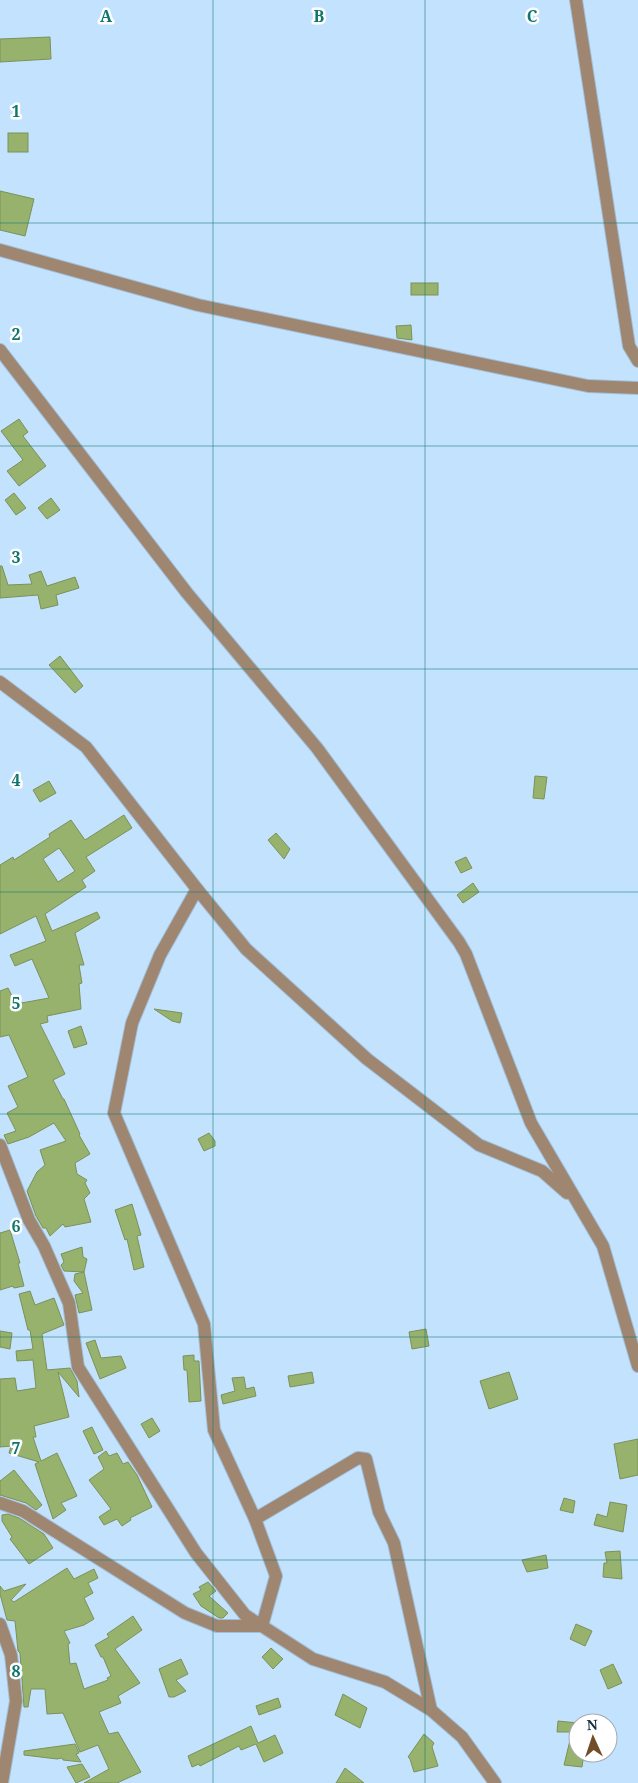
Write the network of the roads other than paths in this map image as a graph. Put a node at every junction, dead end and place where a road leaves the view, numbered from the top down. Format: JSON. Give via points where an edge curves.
{"nodes":[{"id":1,"x":576,"y":0,"type":"edge"},
{"id":2,"x":0,"y":250,"type":"edge"},
{"id":3,"x":0,"y":350,"type":"edge"},
{"id":4,"x":638,"y":361,"type":"edge"},
{"id":5,"x":638,"y":388,"type":"edge"},
{"id":6,"x":0,"y":682,"type":"edge"},
{"id":7,"x":197,"y":889,"type":"junction"},
{"id":8,"x":0,"y":1145,"type":"edge"},
{"id":9,"x":577,"y":1202,"type":"junction"},
{"id":10,"x":638,"y":1366,"type":"edge"},
{"id":11,"x":0,"y":1503,"type":"edge"},
{"id":12,"x":255,"y":1519,"type":"junction"},
{"id":13,"x":0,"y":1624,"type":"edge"},
{"id":14,"x":262,"y":1626,"type":"junction"},
{"id":15,"x":431,"y":1710,"type":"junction"},
{"id":16,"x":2,"y":1783,"type":"edge"},
{"id":17,"x":495,"y":1783,"type":"edge"}],
"edges":[{"from":1,"to":4,"type":"street","via":[[629,346]]},
{"from":2,"to":5,"type":"street","via":[[198,305],[588,386]]},
{"from":3,"to":9,"type":"street","via":[[186,593],[317,748],[458,942],[466,954],[531,1123]]},
{"from":6,"to":7,"type":"street","via":[[86,747]]},
{"from":7,"to":9,"type":"street","via":[[246,949],[367,1059],[479,1145],[542,1171]]},
{"from":7,"to":12,"type":"street","via":[[160,954],[132,1023],[114,1114],[204,1324],[214,1430]]},
{"from":8,"to":14,"type":"street","via":[[29,1220],[69,1303],[78,1367],[196,1552],[246,1614]]},
{"from":9,"to":10,"type":"street","via":[[603,1246]]},
{"from":11,"to":14,"type":"street","via":[[23,1511],[185,1613],[217,1626]]},
{"from":12,"to":14,"type":"street","via":[[276,1576]]},
{"from":12,"to":15,"type":"street","via":[[358,1458],[366,1460],[380,1512],[394,1543]]},
{"from":13,"to":16,"type":"street","via":[[11,1654],[16,1701]]},
{"from":14,"to":15,"type":"street","via":[[313,1659],[385,1682]]},
{"from":15,"to":17,"type":"street","via":[[462,1737]]}]}
